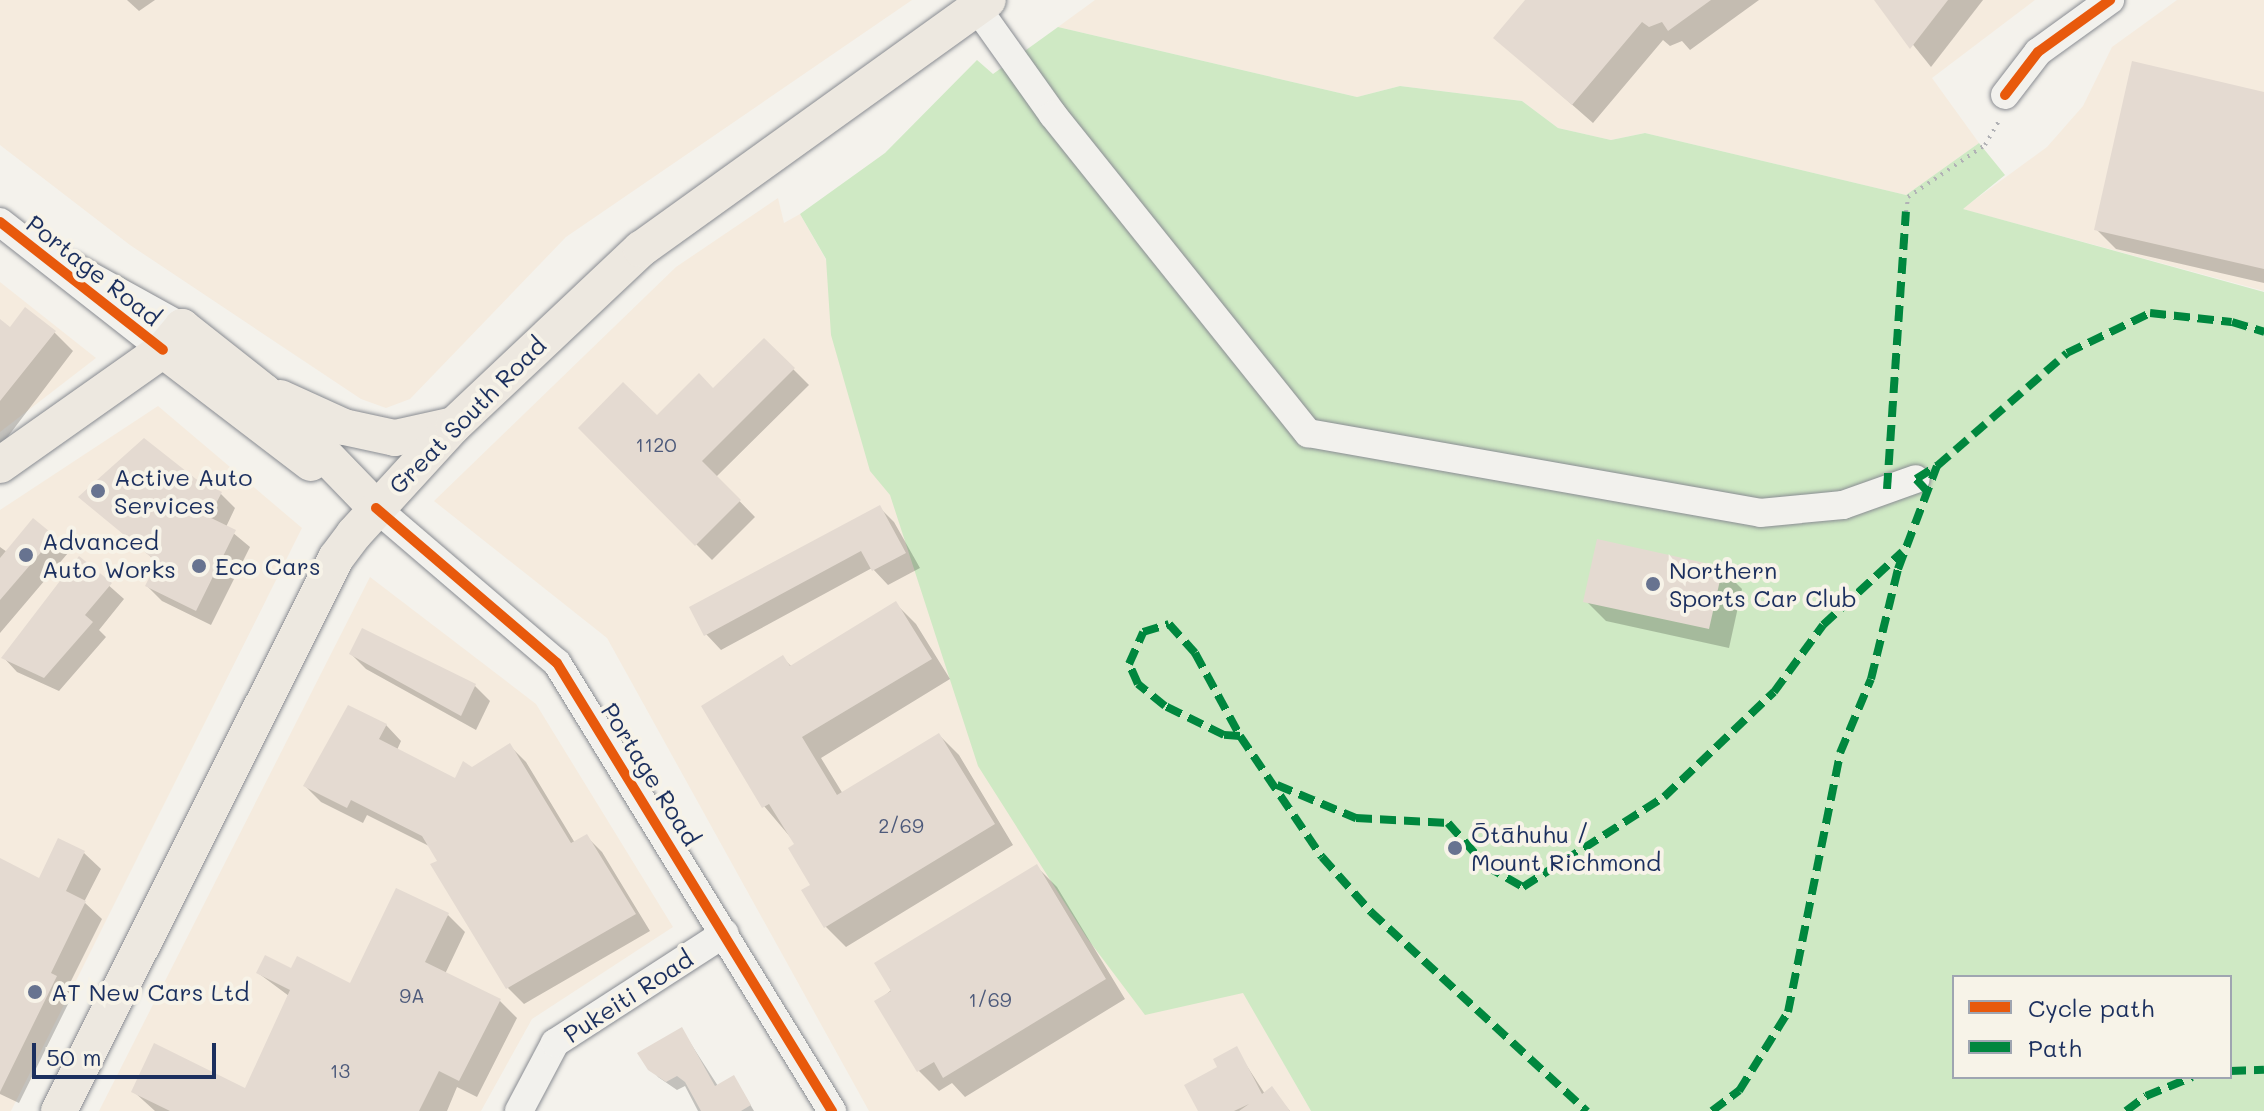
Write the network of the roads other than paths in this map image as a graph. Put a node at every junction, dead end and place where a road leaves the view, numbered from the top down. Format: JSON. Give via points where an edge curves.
{"nodes":[{"id":1,"x":2110,"y":0,"type":"edge"},
{"id":2,"x":983,"y":4,"type":"edge"},
{"id":3,"x":2005,"y":95,"type":"road end"},
{"id":4,"x":0,"y":222,"type":"edge"},
{"id":5,"x":173,"y":338,"type":"junction"},
{"id":6,"x":104,"y":394,"type":"junction"},
{"id":7,"x":257,"y":406,"type":"junction"},
{"id":8,"x":454,"y":425,"type":"junction"},
{"id":9,"x":0,"y":465,"type":"edge"},
{"id":10,"x":1916,"y":479,"type":"dead end"},
{"id":11,"x":376,"y":508,"type":"junction"},
{"id":12,"x":725,"y":933,"type":"junction"},
{"id":13,"x":59,"y":1111,"type":"edge"},
{"id":14,"x":519,"y":1111,"type":"edge"},
{"id":15,"x":832,"y":1111,"type":"edge"}],
"edges":[{"from":1,"to":3,"type":"street","via":[[2038,52]]},
{"from":2,"to":8,"type":"main road","name":"Great South Road","via":[[674,222]]},
{"from":2,"to":10,"type":"street","via":[[1062,128],[1308,433],[1760,513],[1843,505]]},
{"from":4,"to":5,"type":"street","name":"Portage Road","via":[[34,250]]},
{"from":5,"to":6,"type":"main road"},
{"from":5,"to":7,"type":"main road","name":"Portage Road"},
{"from":6,"to":7,"type":"main road","via":[[153,381]]},
{"from":6,"to":9,"type":"main road"},
{"from":7,"to":8,"type":"main road","via":[[395,438]]},
{"from":7,"to":11,"type":"main road","name":"Portage Road"},
{"from":8,"to":11,"type":"main road","name":"Great South Road"},
{"from":11,"to":12,"type":"street","name":"Portage Road","via":[[557,663]]},
{"from":11,"to":13,"type":"main road","name":"Great South Road","via":[[336,558]]},
{"from":12,"to":14,"type":"street","name":"Pukeiti Road","via":[[555,1043]]},
{"from":12,"to":15,"type":"street","name":"Portage Road"}]}
